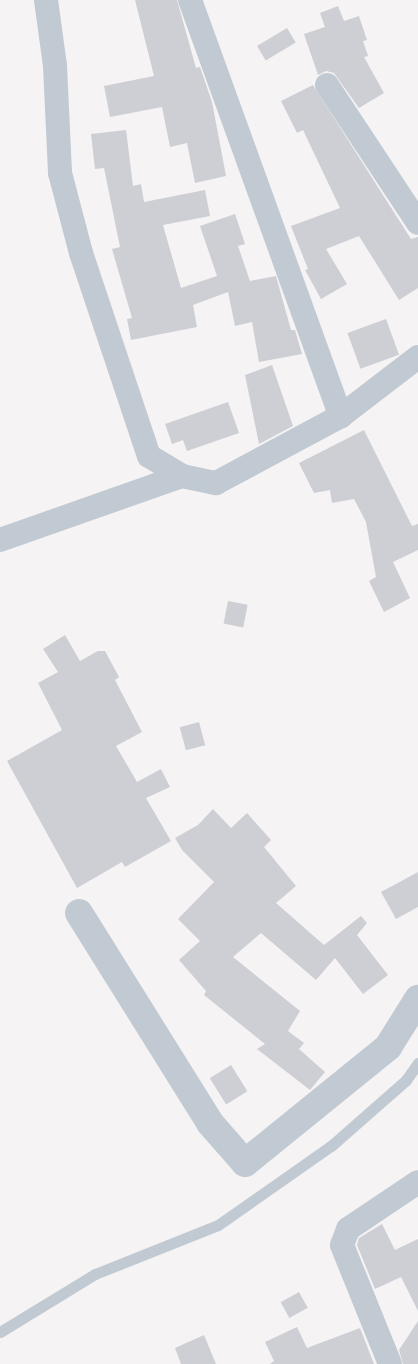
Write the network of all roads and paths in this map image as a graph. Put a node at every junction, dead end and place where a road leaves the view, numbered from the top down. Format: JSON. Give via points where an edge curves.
{"nodes":[{"id":1,"x":46,"y":0,"type":"edge"},
{"id":2,"x":190,"y":0,"type":"edge"},
{"id":3,"x":327,"y":85,"type":"dead end"},
{"id":4,"x":418,"y":223,"type":"edge"},
{"id":5,"x":418,"y":357,"type":"edge"},
{"id":6,"x":341,"y":416,"type":"junction"},
{"id":7,"x":182,"y":476,"type":"junction"},
{"id":8,"x":0,"y":540,"type":"edge"},
{"id":9,"x":79,"y":913,"type":"dead end"},
{"id":10,"x":418,"y":998,"type":"edge"},
{"id":11,"x":418,"y":1063,"type":"edge"},
{"id":12,"x":418,"y":1182,"type":"edge"},
{"id":13,"x":0,"y":1332,"type":"edge"},
{"id":14,"x":390,"y":1364,"type":"edge"}],
"edges":[{"from":1,"to":7,"type":"street","via":[[55,66],[60,173],[81,253],[149,456]]},
{"from":2,"to":6,"type":"street"},
{"from":3,"to":4,"type":"street"},
{"from":5,"to":6,"type":"street"},
{"from":6,"to":7,"type":"street","via":[[216,483]]},
{"from":7,"to":8,"type":"street"},
{"from":9,"to":10,"type":"street","via":[[210,1123],[245,1163],[388,1048]]},
{"from":11,"to":13,"type":"lane","via":[[406,1080],[331,1146],[218,1225],[95,1274]]},
{"from":12,"to":14,"type":"street","via":[[348,1229],[342,1245]]}]}
